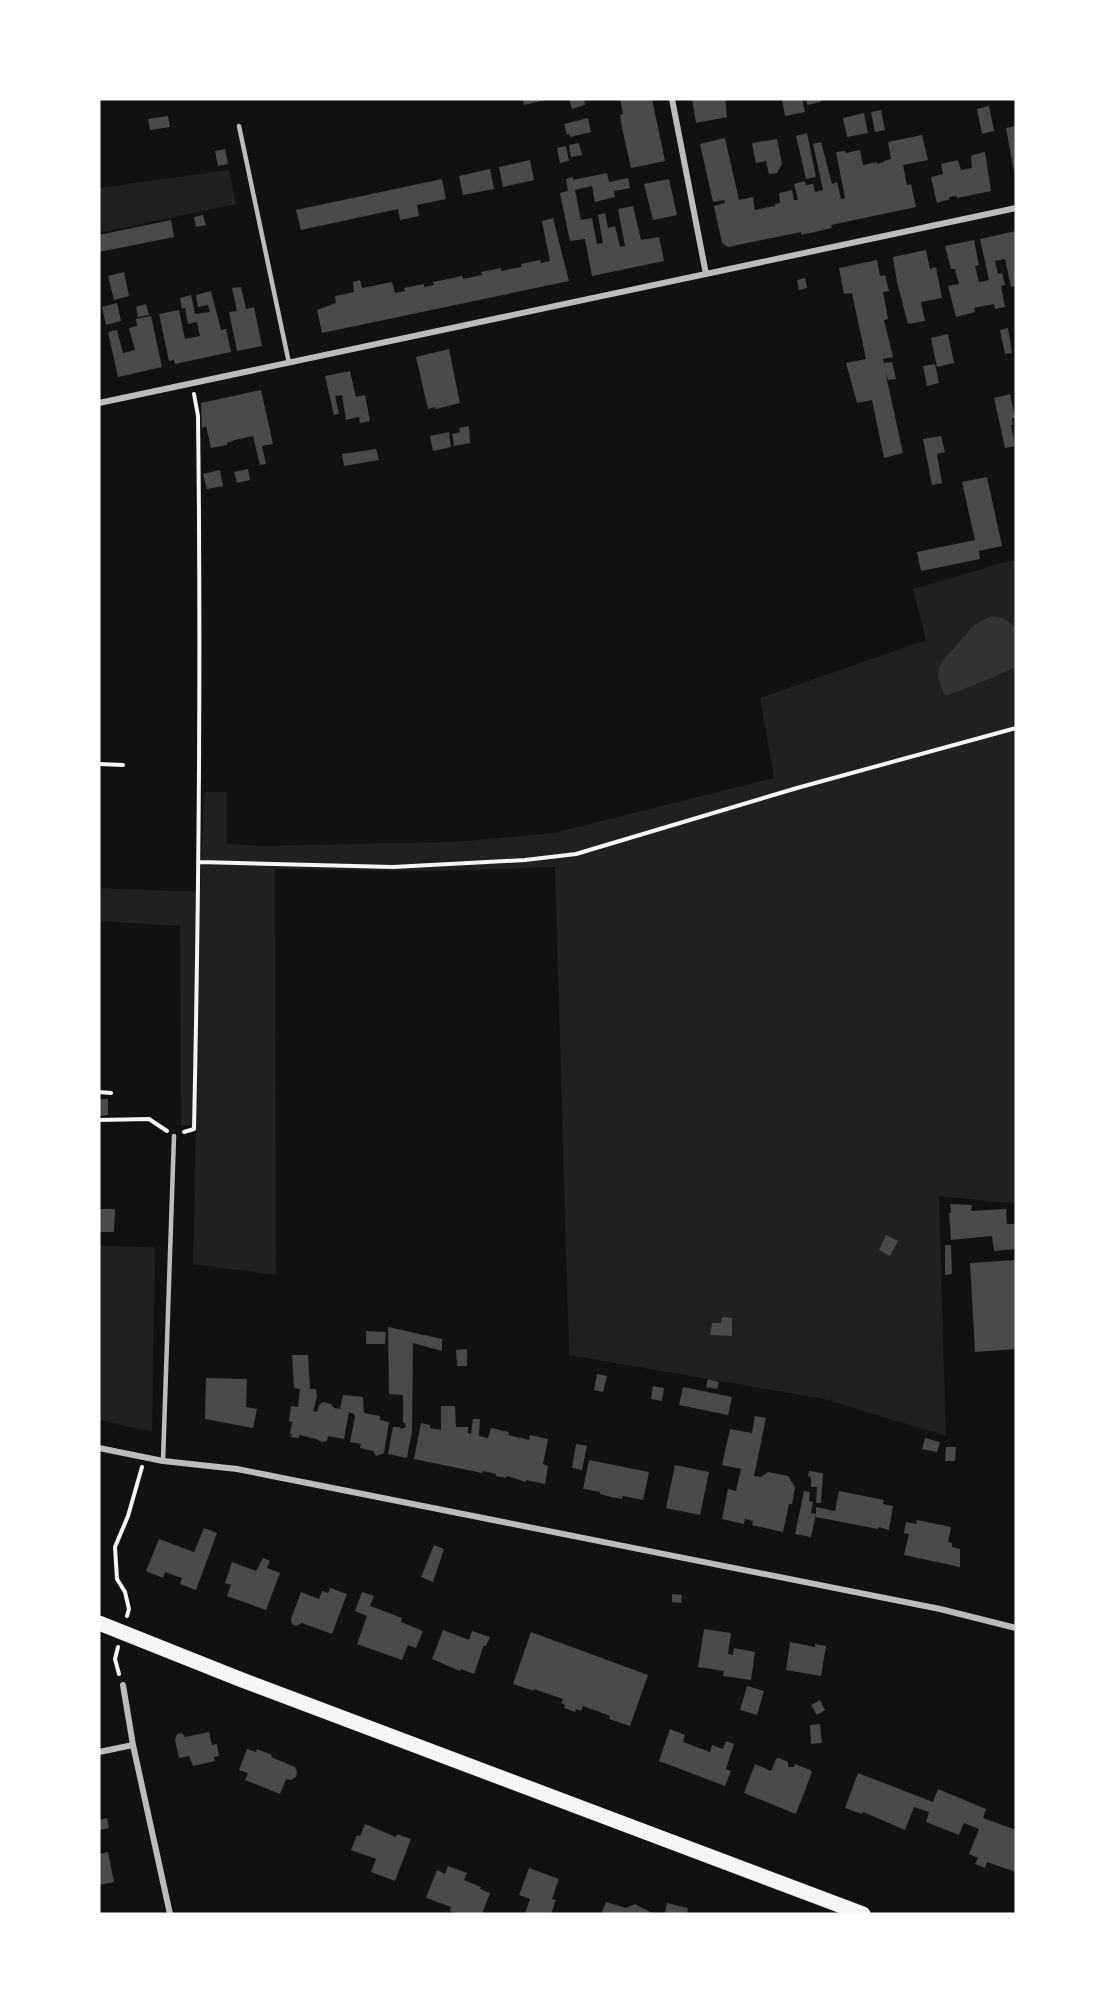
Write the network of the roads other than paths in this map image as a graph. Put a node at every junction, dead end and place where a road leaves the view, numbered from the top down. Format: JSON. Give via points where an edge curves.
{"nodes":[{"id":1,"x":672,"y":99,"type":"edge"},
{"id":2,"x":239,"y":126,"type":"dead end"},
{"id":3,"x":1016,"y":208,"type":"edge"},
{"id":4,"x":706,"y":274,"type":"junction"},
{"id":5,"x":289,"y":363,"type":"junction"},
{"id":6,"x":99,"y":403,"type":"edge"},
{"id":7,"x":174,"y":1136,"type":"road end"},
{"id":8,"x":99,"y":1448,"type":"edge"},
{"id":9,"x":164,"y":1461,"type":"junction"},
{"id":10,"x":99,"y":1623,"type":"edge"},
{"id":11,"x":1016,"y":1628,"type":"edge"},
{"id":12,"x":123,"y":1685,"type":"road end"},
{"id":13,"x":133,"y":1745,"type":"junction"},
{"id":14,"x":99,"y":1752,"type":"edge"},
{"id":15,"x":171,"y":1914,"type":"edge"},
{"id":16,"x":863,"y":1914,"type":"edge"}],
"edges":[{"from":1,"to":4,"type":"street"},
{"from":2,"to":5,"type":"lane"},
{"from":3,"to":4,"type":"street"},
{"from":4,"to":5,"type":"street"},
{"from":5,"to":6,"type":"street"},
{"from":7,"to":9,"type":"lane"},
{"from":8,"to":9,"type":"street"},
{"from":9,"to":11,"type":"street","via":[[237,1469],[940,1609]]},
{"from":10,"to":16,"type":"main road"},
{"from":12,"to":13,"type":"street"},
{"from":13,"to":14,"type":"street"},
{"from":13,"to":15,"type":"street"}]}
